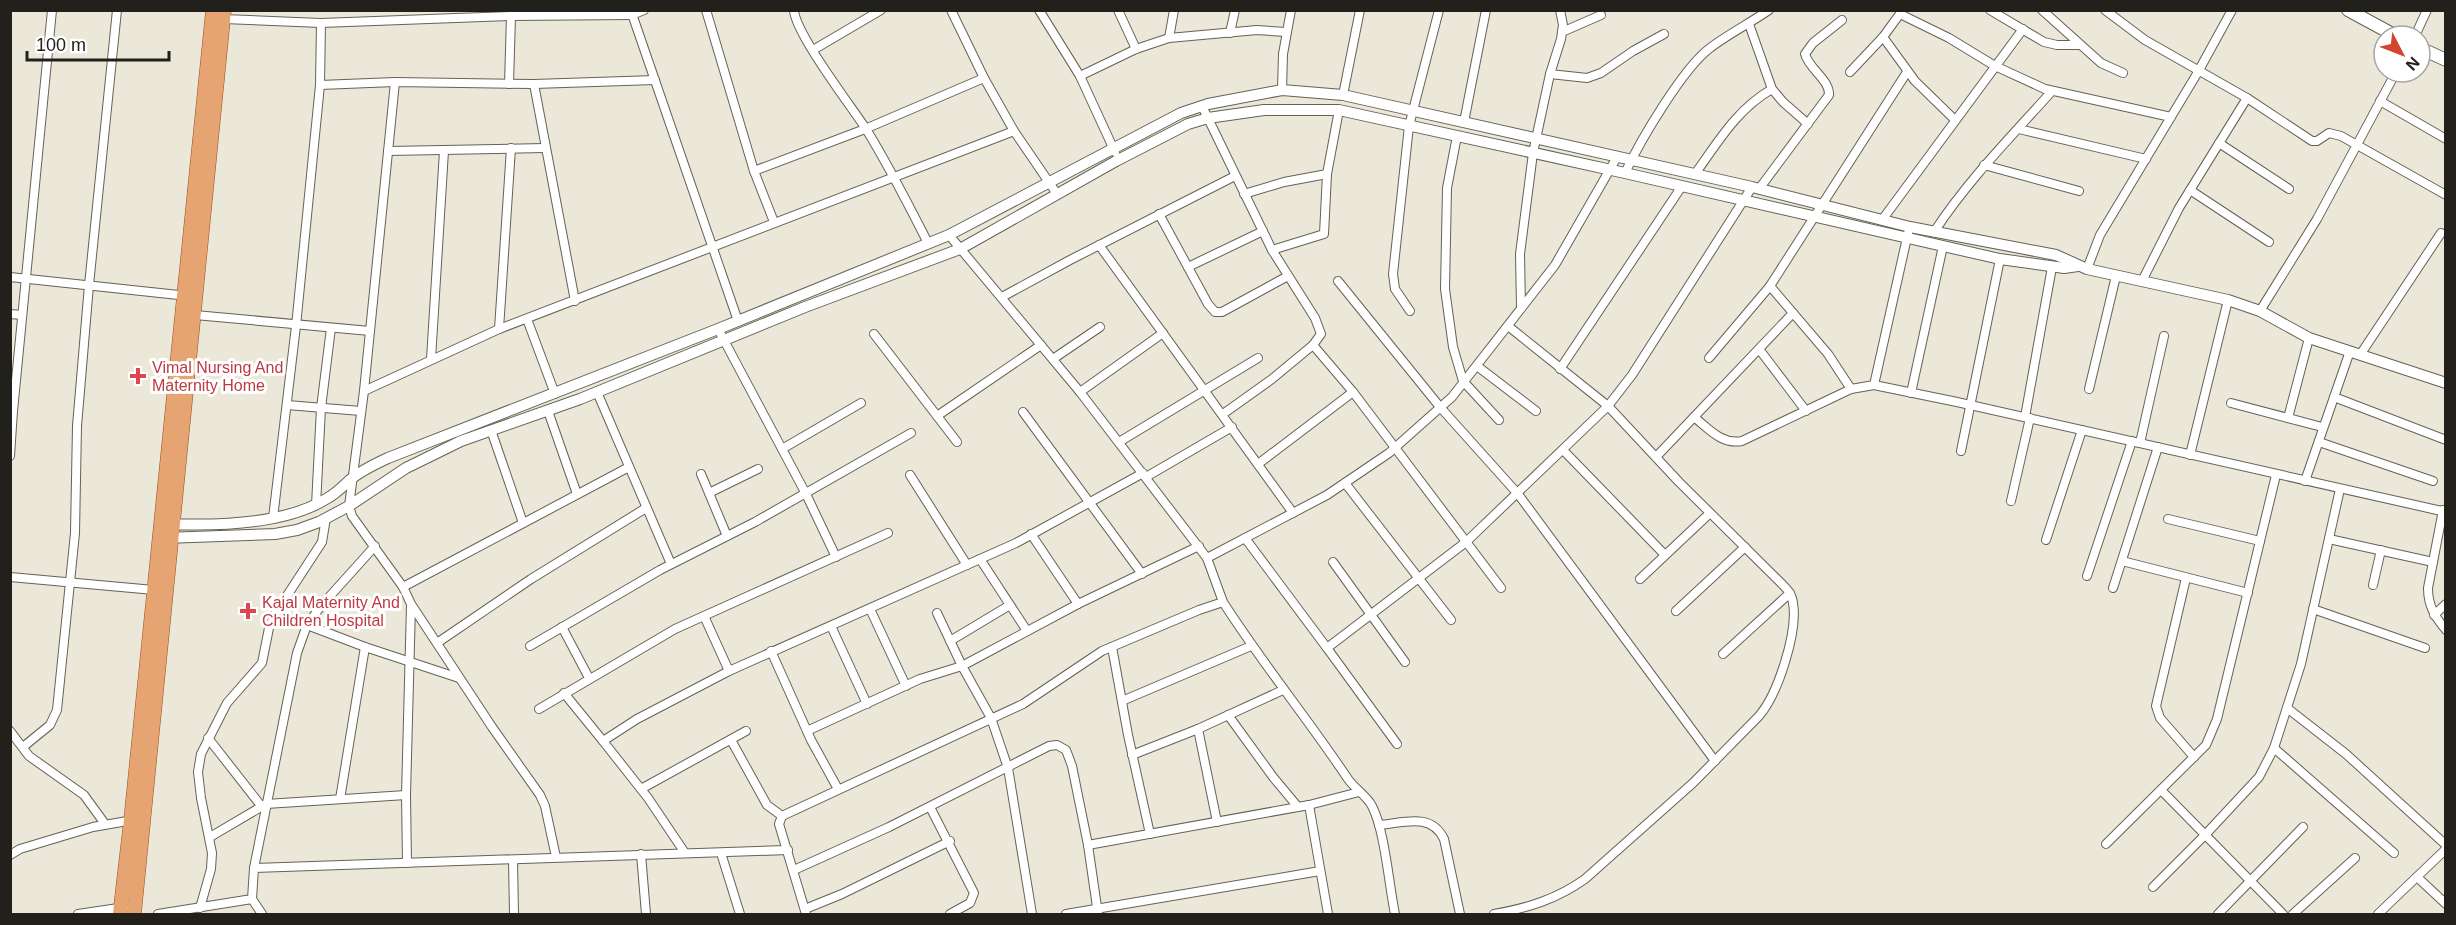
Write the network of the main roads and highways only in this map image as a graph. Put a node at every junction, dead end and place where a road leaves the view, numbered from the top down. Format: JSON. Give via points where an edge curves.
{"nodes":[{"id":1,"x":2348,"y":10,"type":"edge"},
{"id":2,"x":220,"y":14,"type":"edge"},
{"id":3,"x":2374,"y":24,"type":"edge"},
{"id":4,"x":191,"y":296,"type":"junction"},
{"id":5,"x":167,"y":524,"type":"junction"},
{"id":6,"x":166,"y":538,"type":"junction"},
{"id":7,"x":138,"y":819,"type":"junction"},
{"id":8,"x":127,"y":911,"type":"edge"}],
"edges":[{"from":1,"to":3,"type":"main road"},
{"from":2,"to":4,"type":"main road"},
{"from":4,"to":5,"type":"main road"},
{"from":4,"to":5,"type":"main road","via":[[195,315]]},
{"from":5,"to":6,"type":"main road"},
{"from":6,"to":7,"type":"main road"},
{"from":6,"to":7,"type":"main road","via":[[154,590]]},
{"from":7,"to":8,"type":"main road"}]}
